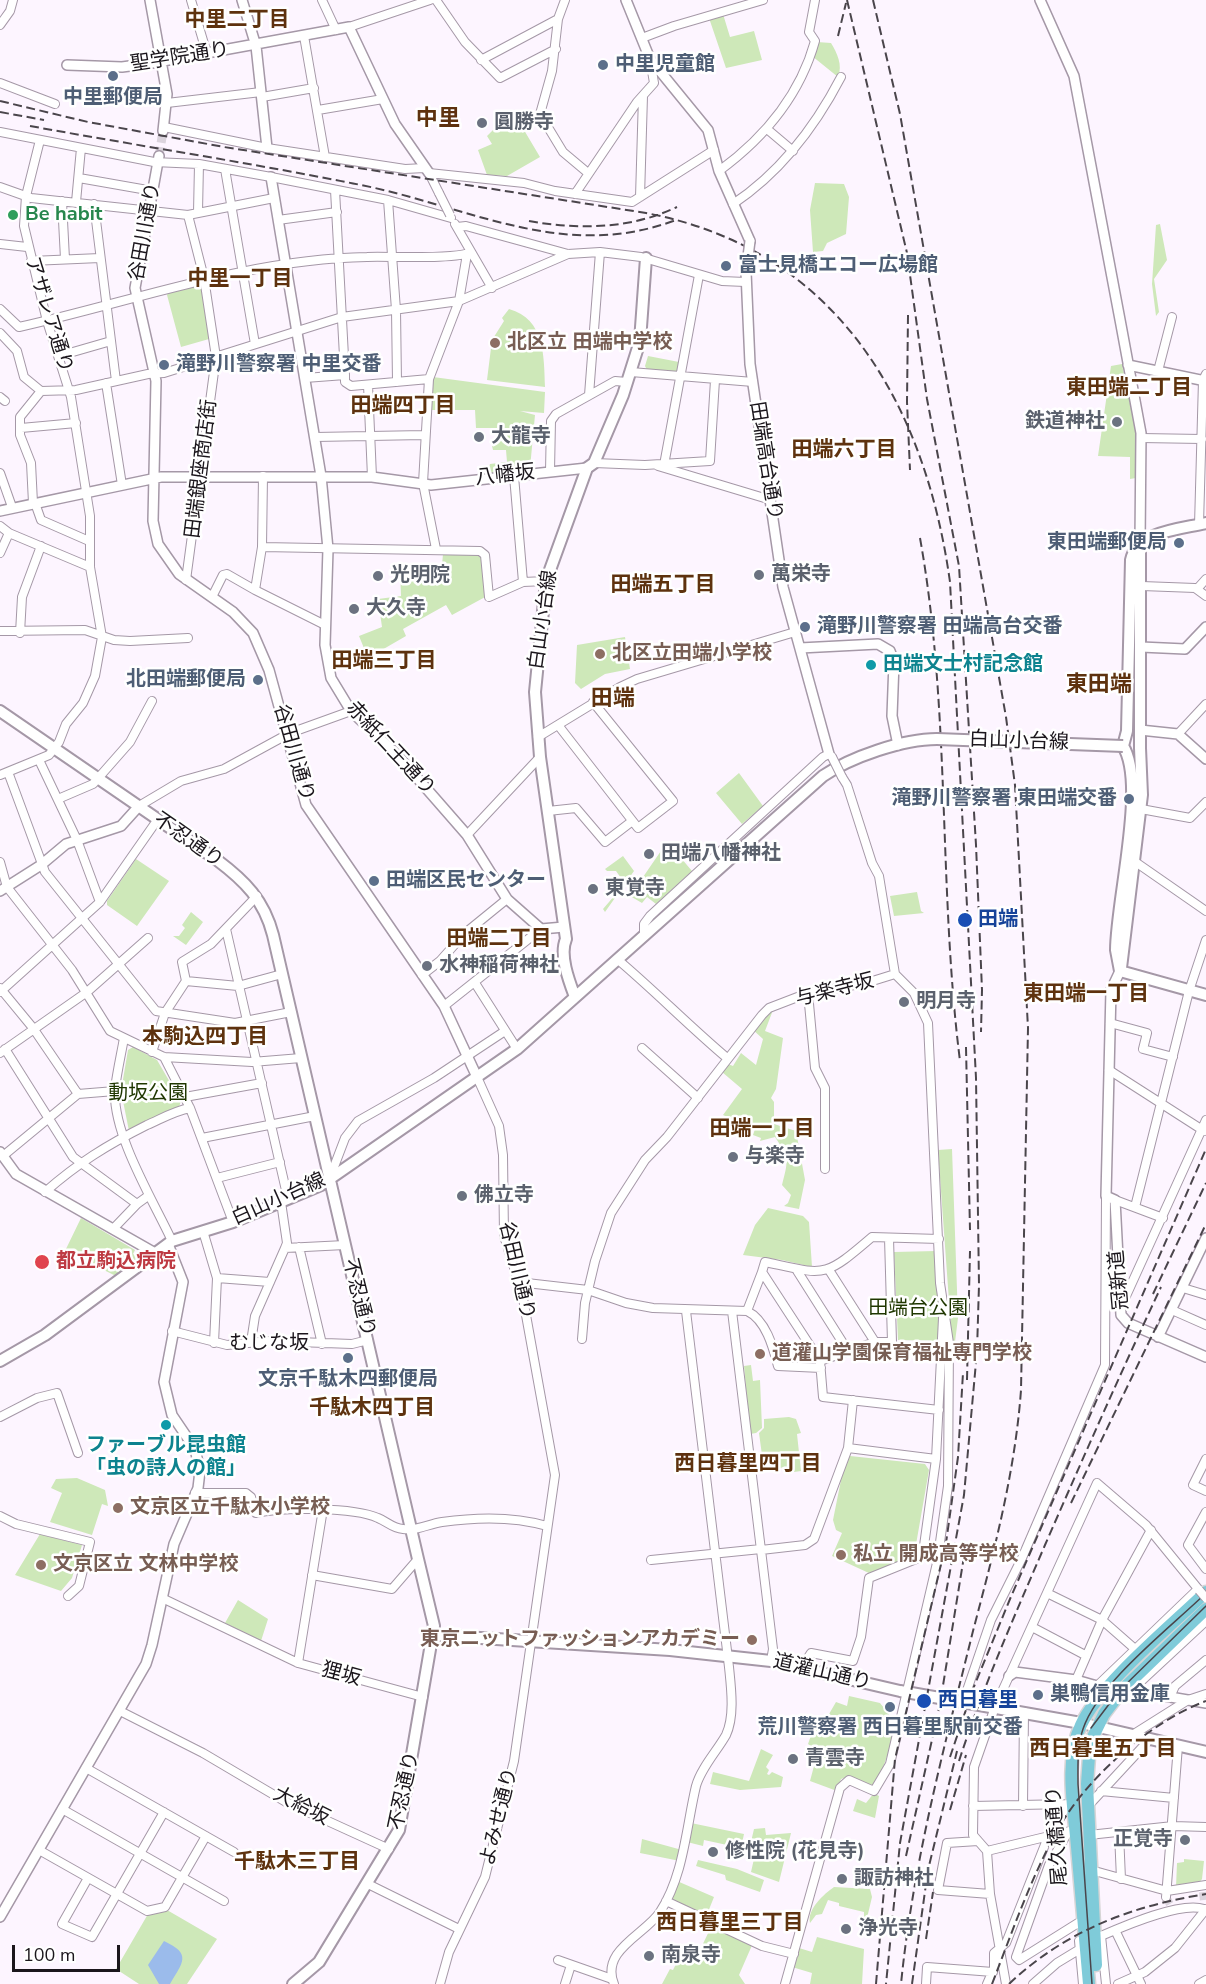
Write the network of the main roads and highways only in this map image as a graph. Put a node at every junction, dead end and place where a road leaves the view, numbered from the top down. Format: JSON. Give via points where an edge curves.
{"nodes":[{"id":1,"x":646,"y":258,"type":"road end"},
{"id":2,"x":1202,"y":524,"type":"edge"},
{"id":3,"x":1140,"y":543,"type":"junction"},
{"id":4,"x":0,"y":711,"type":"edge"},
{"id":5,"x":1123,"y":746,"type":"junction"},
{"id":6,"x":1120,"y":971,"type":"junction"},
{"id":7,"x":1206,"y":995,"type":"edge"},
{"id":8,"x":575,"y":997,"type":"junction"},
{"id":9,"x":329,"y":1180,"type":"junction"},
{"id":10,"x":0,"y":1361,"type":"edge"},
{"id":11,"x":1201,"y":1590,"type":"edge"},
{"id":12,"x":1206,"y":1609,"type":"edge"},
{"id":13,"x":433,"y":1635,"type":"junction"},
{"id":14,"x":1082,"y":1723,"type":"junction"},
{"id":15,"x":1097,"y":1726,"type":"junction"},
{"id":16,"x":1206,"y":1752,"type":"edge"},
{"id":17,"x":1085,"y":1868,"type":"junction"},
{"id":18,"x":293,"y":1984,"type":"edge"},
{"id":19,"x":1089,"y":1984,"type":"edge"},
{"id":20,"x":1097,"y":1984,"type":"edge"}],
"edges":[{"from":1,"to":8,"type":"main road","name":"白山小台線","via":[[640,341],[629,377],[546,581],[535,692],[540,757],[566,939],[563,945]]},
{"from":2,"to":3,"type":"main road"},
{"from":3,"to":5,"type":"main road","via":[[1131,560],[1127,731]]},
{"from":3,"to":6,"type":"main road","via":[[1141,809]]},
{"from":4,"to":9,"type":"main road","name":"不忍通り","via":[[226,866],[257,896],[270,922]]},
{"from":5,"to":6,"type":"main road","via":[[1131,765],[1132,794],[1116,950]]},
{"from":5,"to":8,"type":"main road","name":"白山小台線","bridge":true,"via":[[921,740],[845,764],[823,776],[644,929]]},
{"from":6,"to":7,"type":"main road"},
{"from":8,"to":9,"type":"main road","name":"白山小台線","via":[[517,1049]]},
{"from":9,"to":10,"type":"main road","name":"白山小台線","via":[[233,1222],[170,1242],[45,1335]]},
{"from":9,"to":13,"type":"main road","name":"不忍通り"},
{"from":11,"to":14,"type":"main road","name":"尾久橋通り","via":[[1100,1690]]},
{"from":12,"to":15,"type":"main road","name":"尾久橋通り","via":[[1123,1689]]},
{"from":13,"to":14,"type":"main road","name":"道灌山通り","via":[[771,1660],[904,1692]]},
{"from":13,"to":18,"type":"main road","name":"不忍通り","via":[[399,1830],[319,1962]]},
{"from":14,"to":15,"type":"main road","name":"道灌山通り"},
{"from":14,"to":17,"type":"main road","name":"尾久橋通り","via":[[1073,1751],[1071,1804],[1072,1831]]},
{"from":15,"to":16,"type":"main road","name":"道灌山通り"},
{"from":15,"to":17,"type":"main road","name":"尾久橋通り","via":[[1086,1766],[1089,1835]]},
{"from":17,"to":19,"type":"main road","name":"尾久橋通り"},
{"from":17,"to":20,"type":"main road","name":"尾久橋通り"}]}
